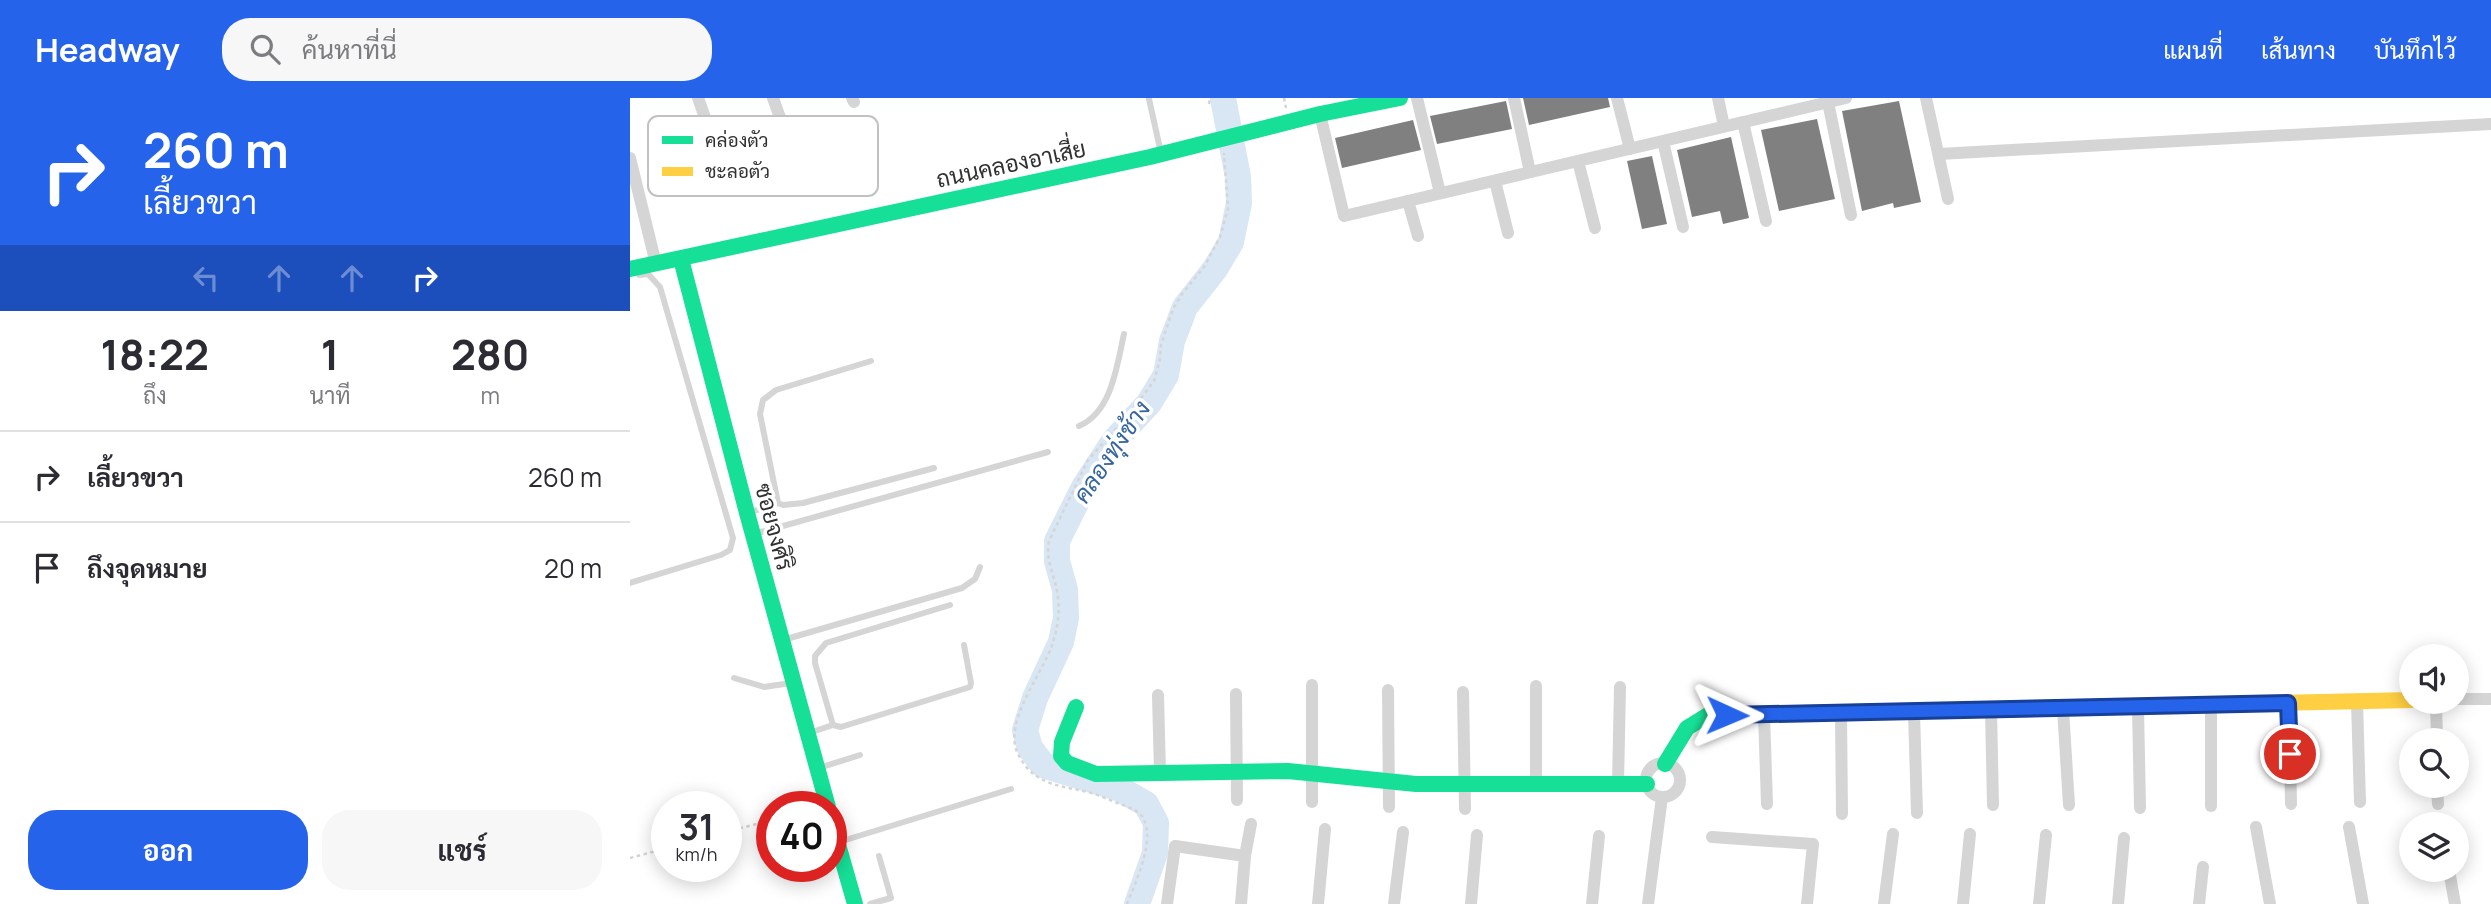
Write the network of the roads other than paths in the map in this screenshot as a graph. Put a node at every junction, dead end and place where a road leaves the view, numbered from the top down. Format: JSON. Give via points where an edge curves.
{"nodes":[{"id":1,"x":698,"y":98,"type":"edge"},
{"id":2,"x":773,"y":98,"type":"edge"},
{"id":3,"x":1400,"y":98,"type":"edge"},
{"id":4,"x":1417,"y":98,"type":"edge"},
{"id":5,"x":1514,"y":98,"type":"edge"},
{"id":6,"x":1616,"y":98,"type":"edge"},
{"id":7,"x":1718,"y":98,"type":"edge"},
{"id":8,"x":1846,"y":98,"type":"edge"},
{"id":9,"x":1926,"y":98,"type":"edge"},
{"id":10,"x":1149,"y":99,"type":"edge"},
{"id":11,"x":1812,"y":102,"type":"edge"},
{"id":12,"x":1828,"y":102,"type":"junction"},
{"id":13,"x":1320,"y":114,"type":"junction"},
{"id":14,"x":704,"y":116,"type":"edge"},
{"id":15,"x":779,"y":116,"type":"edge"},
{"id":16,"x":1744,"y":122,"type":"junction"},
{"id":17,"x":2491,"y":124,"type":"edge"},
{"id":18,"x":1724,"y":127,"type":"junction"},
{"id":19,"x":1662,"y":141,"type":"junction"},
{"id":20,"x":1630,"y":149,"type":"junction"},
{"id":21,"x":1938,"y":154,"type":"junction"},
{"id":22,"x":1161,"y":155,"type":"junction"},
{"id":23,"x":630,"y":158,"type":"edge"},
{"id":24,"x":1578,"y":161,"type":"junction"},
{"id":25,"x":1530,"y":172,"type":"junction"},
{"id":26,"x":1495,"y":181,"type":"junction"},
{"id":27,"x":1440,"y":193,"type":"junction"},
{"id":28,"x":1948,"y":199,"type":"dead end"},
{"id":29,"x":1409,"y":201,"type":"junction"},
{"id":30,"x":1851,"y":215,"type":"dead end"},
{"id":31,"x":1766,"y":221,"type":"dead end"},
{"id":32,"x":1683,"y":226,"type":"dead end"},
{"id":33,"x":1595,"y":228,"type":"dead end"},
{"id":34,"x":1508,"y":233,"type":"dead end"},
{"id":35,"x":1418,"y":236,"type":"dead end"},
{"id":36,"x":681,"y":258,"type":"junction"},
{"id":37,"x":656,"y":264,"type":"junction"},
{"id":38,"x":630,"y":269,"type":"edge"},
{"id":39,"x":630,"y":276,"type":"edge"},
{"id":40,"x":1124,"y":334,"type":"dead end"},
{"id":41,"x":871,"y":360,"type":"dead end"},
{"id":42,"x":1079,"y":426,"type":"dead end"},
{"id":43,"x":1048,"y":452,"type":"dead end"},
{"id":44,"x":933,"y":468,"type":"dead end"},
{"id":45,"x":778,"y":503,"type":"junction"},
{"id":46,"x":747,"y":513,"type":"junction"},
{"id":47,"x":752,"y":534,"type":"junction"},
{"id":48,"x":980,"y":567,"type":"dead end"},
{"id":49,"x":630,"y":583,"type":"edge"},
{"id":50,"x":950,"y":605,"type":"dead end"},
{"id":51,"x":781,"y":640,"type":"junction"},
{"id":52,"x":964,"y":645,"type":"dead end"},
{"id":53,"x":734,"y":678,"type":"dead end"},
{"id":54,"x":793,"y":682,"type":"junction"},
{"id":55,"x":1312,"y":685,"type":"dead end"},
{"id":56,"x":1536,"y":686,"type":"dead end"},
{"id":57,"x":1620,"y":687,"type":"dead end"},
{"id":58,"x":1388,"y":690,"type":"dead end"},
{"id":59,"x":1464,"y":692,"type":"dead end"},
{"id":60,"x":1236,"y":694,"type":"dead end"},
{"id":61,"x":1158,"y":695,"type":"dead end"},
{"id":62,"x":2469,"y":699,"type":"edge"},
{"id":63,"x":2491,"y":699,"type":"edge"},
{"id":64,"x":2399,"y":700,"type":"edge"},
{"id":65,"x":2357,"y":702,"type":"junction"},
{"id":66,"x":2288,"y":703,"type":"junction"},
{"id":67,"x":2211,"y":706,"type":"junction"},
{"id":68,"x":1076,"y":707,"type":"dead end"},
{"id":69,"x":2138,"y":708,"type":"junction"},
{"id":70,"x":2063,"y":709,"type":"junction"},
{"id":71,"x":1991,"y":710,"type":"junction"},
{"id":72,"x":1914,"y":712,"type":"junction"},
{"id":73,"x":1841,"y":714,"type":"junction"},
{"id":74,"x":1764,"y":715,"type":"junction"},
{"id":75,"x":833,"y":725,"type":"junction"},
{"id":76,"x":807,"y":734,"type":"junction"},
{"id":77,"x":860,"y":755,"type":"dead end"},
{"id":78,"x":1665,"y":764,"type":"junction"},
{"id":79,"x":817,"y":768,"type":"junction"},
{"id":80,"x":1237,"y":771,"type":"junction"},
{"id":81,"x":1160,"y":773,"type":"junction"},
{"id":82,"x":1312,"y":774,"type":"junction"},
{"id":83,"x":1389,"y":781,"type":"junction"},
{"id":84,"x":1465,"y":784,"type":"junction"},
{"id":85,"x":1536,"y":784,"type":"junction"},
{"id":86,"x":1647,"y":784,"type":"junction"},
{"id":87,"x":1618,"y":785,"type":"junction"},
{"id":88,"x":1010,"y":789,"type":"dead end"},
{"id":89,"x":823,"y":791,"type":"edge"},
{"id":90,"x":1662,"y":797,"type":"junction"},
{"id":91,"x":2438,"y":798,"type":"edge"},
{"id":92,"x":1237,"y":800,"type":"dead end"},
{"id":93,"x":1312,"y":802,"type":"dead end"},
{"id":94,"x":2360,"y":802,"type":"dead end"},
{"id":95,"x":1768,"y":804,"type":"dead end"},
{"id":96,"x":2291,"y":804,"type":"dead end"},
{"id":97,"x":2438,"y":804,"type":"dead end"},
{"id":98,"x":1993,"y":805,"type":"dead end"},
{"id":99,"x":2069,"y":805,"type":"dead end"},
{"id":100,"x":2211,"y":806,"type":"dead end"},
{"id":101,"x":1389,"y":807,"type":"dead end"},
{"id":102,"x":2140,"y":808,"type":"dead end"},
{"id":103,"x":1465,"y":809,"type":"dead end"},
{"id":104,"x":1917,"y":813,"type":"dead end"},
{"id":105,"x":1842,"y":814,"type":"dead end"},
{"id":106,"x":1251,"y":824,"type":"dead end"},
{"id":107,"x":2256,"y":827,"type":"dead end"},
{"id":108,"x":2349,"y":827,"type":"dead end"},
{"id":109,"x":1325,"y":829,"type":"dead end"},
{"id":110,"x":1402,"y":832,"type":"dead end"},
{"id":111,"x":1893,"y":834,"type":"dead end"},
{"id":112,"x":1970,"y":834,"type":"dead end"},
{"id":113,"x":1477,"y":835,"type":"dead end"},
{"id":114,"x":2046,"y":835,"type":"dead end"},
{"id":115,"x":1599,"y":836,"type":"dead end"},
{"id":116,"x":1712,"y":837,"type":"dead end"},
{"id":117,"x":2124,"y":838,"type":"dead end"},
{"id":118,"x":847,"y":839,"type":"edge"},
{"id":119,"x":879,"y":856,"type":"dead end"},
{"id":120,"x":1245,"y":856,"type":"junction"},
{"id":121,"x":2203,"y":867,"type":"dead end"},
{"id":122,"x":847,"y":873,"type":"edge"},
{"id":123,"x":2451,"y":882,"type":"edge"},
{"id":124,"x":892,"y":901,"type":"edge"},
{"id":125,"x":856,"y":904,"type":"edge"},
{"id":126,"x":870,"y":904,"type":"edge"},
{"id":127,"x":1167,"y":904,"type":"edge"},
{"id":128,"x":1241,"y":904,"type":"edge"},
{"id":129,"x":1318,"y":904,"type":"edge"},
{"id":130,"x":1394,"y":904,"type":"edge"},
{"id":131,"x":1471,"y":904,"type":"edge"},
{"id":132,"x":1592,"y":904,"type":"edge"},
{"id":133,"x":1648,"y":904,"type":"edge"},
{"id":134,"x":1807,"y":904,"type":"edge"},
{"id":135,"x":1884,"y":904,"type":"edge"},
{"id":136,"x":1963,"y":904,"type":"edge"},
{"id":137,"x":2039,"y":904,"type":"edge"},
{"id":138,"x":2118,"y":904,"type":"edge"},
{"id":139,"x":2199,"y":904,"type":"edge"},
{"id":140,"x":2270,"y":904,"type":"edge"},
{"id":141,"x":2363,"y":904,"type":"edge"},
{"id":142,"x":2455,"y":904,"type":"edge"}],
"edges":[{"from":1,"to":14,"type":"street"},
{"from":2,"to":15,"type":"street"},
{"from":3,"to":13,"type":"street","name":"ถนนคลองอาเสี่ย"},
{"from":4,"to":27,"type":"street"},
{"from":5,"to":25,"type":"street"},
{"from":6,"to":20,"type":"street"},
{"from":7,"to":18,"type":"street"},
{"from":8,"to":12,"type":"street"},
{"from":9,"to":21,"type":"street"},
{"from":10,"to":22,"type":"lane"},
{"from":11,"to":12,"type":"street"},
{"from":11,"to":16,"type":"street"},
{"from":12,"to":30,"type":"street"},
{"from":13,"to":22,"type":"street","name":"ถนนคลองอาเสี่ย","via":[[1244,133],[1220,146]]},
{"from":13,"to":29,"type":"street","via":[[1344,216]]},
{"from":16,"to":18,"type":"street"},
{"from":16,"to":31,"type":"street"},
{"from":17,"to":21,"type":"street"},
{"from":18,"to":19,"type":"street"},
{"from":19,"to":20,"type":"street"},
{"from":19,"to":32,"type":"street"},
{"from":20,"to":24,"type":"street"},
{"from":21,"to":28,"type":"street"},
{"from":22,"to":36,"type":"street","name":"ถนนคลองอาเสี่ย"},
{"from":23,"to":37,"type":"street"},
{"from":24,"to":25,"type":"street"},
{"from":24,"to":33,"type":"street"},
{"from":25,"to":26,"type":"street"},
{"from":26,"to":27,"type":"street"},
{"from":26,"to":34,"type":"street"},
{"from":27,"to":29,"type":"street"},
{"from":29,"to":35,"type":"street"},
{"from":36,"to":37,"type":"street","name":"ถนนคลองอาเสี่ย"},
{"from":36,"to":46,"type":"street","name":"ซอยจงศิริ"},
{"from":37,"to":38,"type":"street","name":"ถนนคลองอาเสี่ย"},
{"from":39,"to":49,"type":"lane","via":[[648,274],[660,287],[733,538],[730,550],[721,555]]},
{"from":40,"to":42,"type":"lane","via":[[1112,387],[1090,422]]},
{"from":41,"to":45,"type":"lane","via":[[776,390],[763,400],[760,414]]},
{"from":43,"to":47,"type":"lane"},
{"from":44,"to":45,"type":"lane","via":[[803,503]]},
{"from":45,"to":46,"type":"lane"},
{"from":46,"to":47,"type":"street","name":"ซอยจงศิริ"},
{"from":47,"to":51,"type":"street","name":"ซอยจงศิริ"},
{"from":48,"to":51,"type":"lane","via":[[975,579],[962,588]]},
{"from":50,"to":75,"type":"lane","via":[[831,640],[820,649],[815,663]]},
{"from":51,"to":54,"type":"street","name":"ซอยจงศิริ"},
{"from":52,"to":75,"type":"lane","via":[[970,687],[844,726]]},
{"from":53,"to":54,"type":"lane","via":[[764,687]]},
{"from":54,"to":76,"type":"street","name":"ซอยจงศิริ"},
{"from":55,"to":82,"type":"street"},
{"from":56,"to":85,"type":"street"},
{"from":57,"to":87,"type":"street"},
{"from":58,"to":83,"type":"street"},
{"from":59,"to":84,"type":"street"},
{"from":60,"to":80,"type":"street"},
{"from":61,"to":81,"type":"street"},
{"from":62,"to":63,"type":"street"},
{"from":64,"to":65,"type":"street"},
{"from":65,"to":66,"type":"street"},
{"from":65,"to":94,"type":"street"},
{"from":66,"to":67,"type":"street"},
{"from":66,"to":96,"type":"street"},
{"from":67,"to":69,"type":"street"},
{"from":67,"to":100,"type":"street"},
{"from":68,"to":81,"type":"street","via":[[1060,750],[1067,763],[1096,774]]},
{"from":69,"to":70,"type":"street"},
{"from":69,"to":102,"type":"street"},
{"from":70,"to":71,"type":"street"},
{"from":70,"to":99,"type":"street"},
{"from":71,"to":72,"type":"street"},
{"from":71,"to":98,"type":"street"},
{"from":72,"to":73,"type":"street"},
{"from":72,"to":104,"type":"street"},
{"from":73,"to":74,"type":"street"},
{"from":73,"to":105,"type":"street"},
{"from":74,"to":78,"type":"street","via":[[1708,715],[1692,720]]},
{"from":74,"to":95,"type":"street"},
{"from":75,"to":76,"type":"lane"},
{"from":76,"to":79,"type":"street","name":"ซอยจงศิริ"},
{"from":77,"to":79,"type":"lane"},
{"from":78,"to":86,"type":"street","via":[[1650,771]]},
{"from":78,"to":90,"type":"street","via":[[1676,769],[1680,784],[1670,796]]},
{"from":79,"to":89,"type":"street","name":"ซอยจงศิริ"},
{"from":80,"to":81,"type":"street"},
{"from":80,"to":82,"type":"street"},
{"from":80,"to":92,"type":"street"},
{"from":82,"to":83,"type":"street"},
{"from":82,"to":93,"type":"street"},
{"from":83,"to":84,"type":"street"},
{"from":83,"to":101,"type":"street"},
{"from":84,"to":85,"type":"street"},
{"from":84,"to":103,"type":"street"},
{"from":85,"to":87,"type":"street"},
{"from":86,"to":87,"type":"street"},
{"from":86,"to":90,"type":"street"},
{"from":88,"to":118,"type":"lane"},
{"from":90,"to":133,"type":"street"},
{"from":91,"to":97,"type":"street"},
{"from":106,"to":120,"type":"street"},
{"from":107,"to":140,"type":"street"},
{"from":108,"to":141,"type":"street"},
{"from":109,"to":129,"type":"street"},
{"from":110,"to":130,"type":"street"},
{"from":111,"to":135,"type":"street"},
{"from":112,"to":136,"type":"street"},
{"from":113,"to":131,"type":"street"},
{"from":114,"to":137,"type":"street"},
{"from":115,"to":132,"type":"street"},
{"from":116,"to":134,"type":"street","via":[[1813,844]]},
{"from":117,"to":138,"type":"street"},
{"from":119,"to":124,"type":"lane"},
{"from":120,"to":127,"type":"street","via":[[1175,846]]},
{"from":120,"to":128,"type":"street"},
{"from":121,"to":139,"type":"street"},
{"from":122,"to":125,"type":"street"},
{"from":123,"to":142,"type":"street"},
{"from":124,"to":126,"type":"lane"}]}
